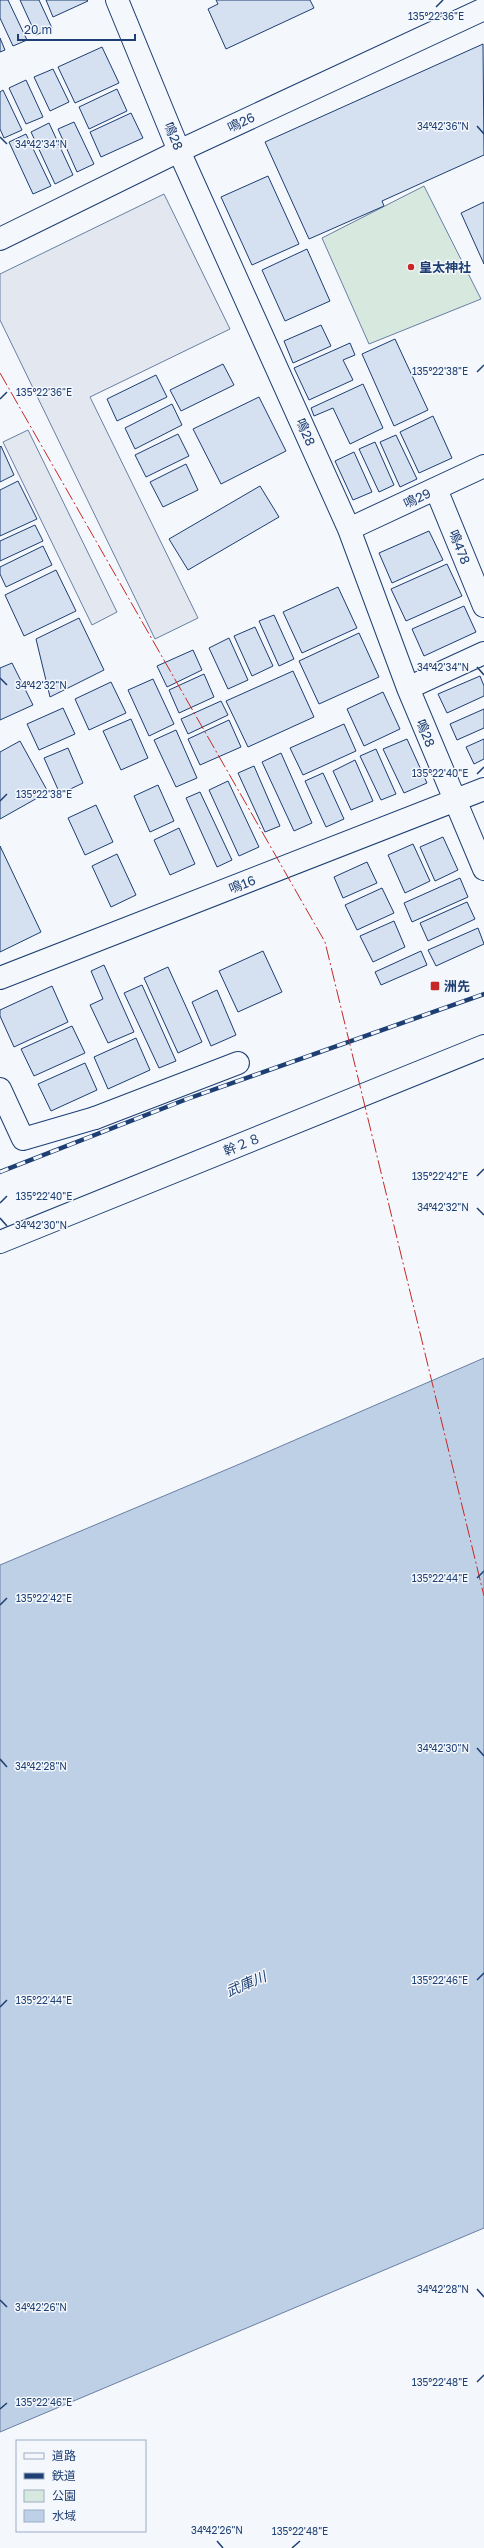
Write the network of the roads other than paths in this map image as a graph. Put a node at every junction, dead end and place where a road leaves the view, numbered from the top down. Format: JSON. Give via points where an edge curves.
{"nodes":[{"id":1,"x":117,"y":0,"type":"edge"},
{"id":2,"x":484,"y":9,"type":"edge"},
{"id":3,"x":180,"y":151,"type":"junction"},
{"id":4,"x":0,"y":239,"type":"edge"},
{"id":5,"x":484,"y":466,"type":"edge"},
{"id":6,"x":436,"y":489,"type":"junction"},
{"id":7,"x":349,"y":529,"type":"junction"},
{"id":8,"x":484,"y":606,"type":"edge"},
{"id":9,"x":484,"y":653,"type":"edge"},
{"id":10,"x":408,"y":688,"type":"junction"},
{"id":11,"x":484,"y":789,"type":"edge"},
{"id":12,"x":454,"y":801,"type":"junction"},
{"id":13,"x":484,"y":869,"type":"edge"},
{"id":14,"x":0,"y":978,"type":"edge"},
{"id":15,"x":484,"y":1046,"type":"edge"},
{"id":16,"x":238,"y":1063,"type":"dead end"},
{"id":17,"x":0,"y":1089,"type":"edge"},
{"id":18,"x":0,"y":1242,"type":"edge"}],
"edges":[{"from":1,"to":3,"type":"street","name":"鳴28"},
{"from":2,"to":3,"type":"street","name":"鳴26"},
{"from":3,"to":4,"type":"street","name":"鳴26"},
{"from":3,"to":7,"type":"street","name":"鳴28"},
{"from":5,"to":6,"type":"street","name":"鳴29"},
{"from":6,"to":7,"type":"street","name":"鳴29"},
{"from":6,"to":8,"type":"street","name":"鳴478"},
{"from":7,"to":10,"type":"street","name":"鳴28"},
{"from":9,"to":10,"type":"street"},
{"from":10,"to":12,"type":"street","name":"鳴28"},
{"from":11,"to":12,"type":"street","name":"鳴16"},
{"from":12,"to":13,"type":"street","name":"鳴28"},
{"from":12,"to":14,"type":"street","name":"鳴16"},
{"from":15,"to":18,"type":"street","name":"幹２８"},
{"from":16,"to":17,"type":"street","via":[[95,1118],[24,1139]]}]}
